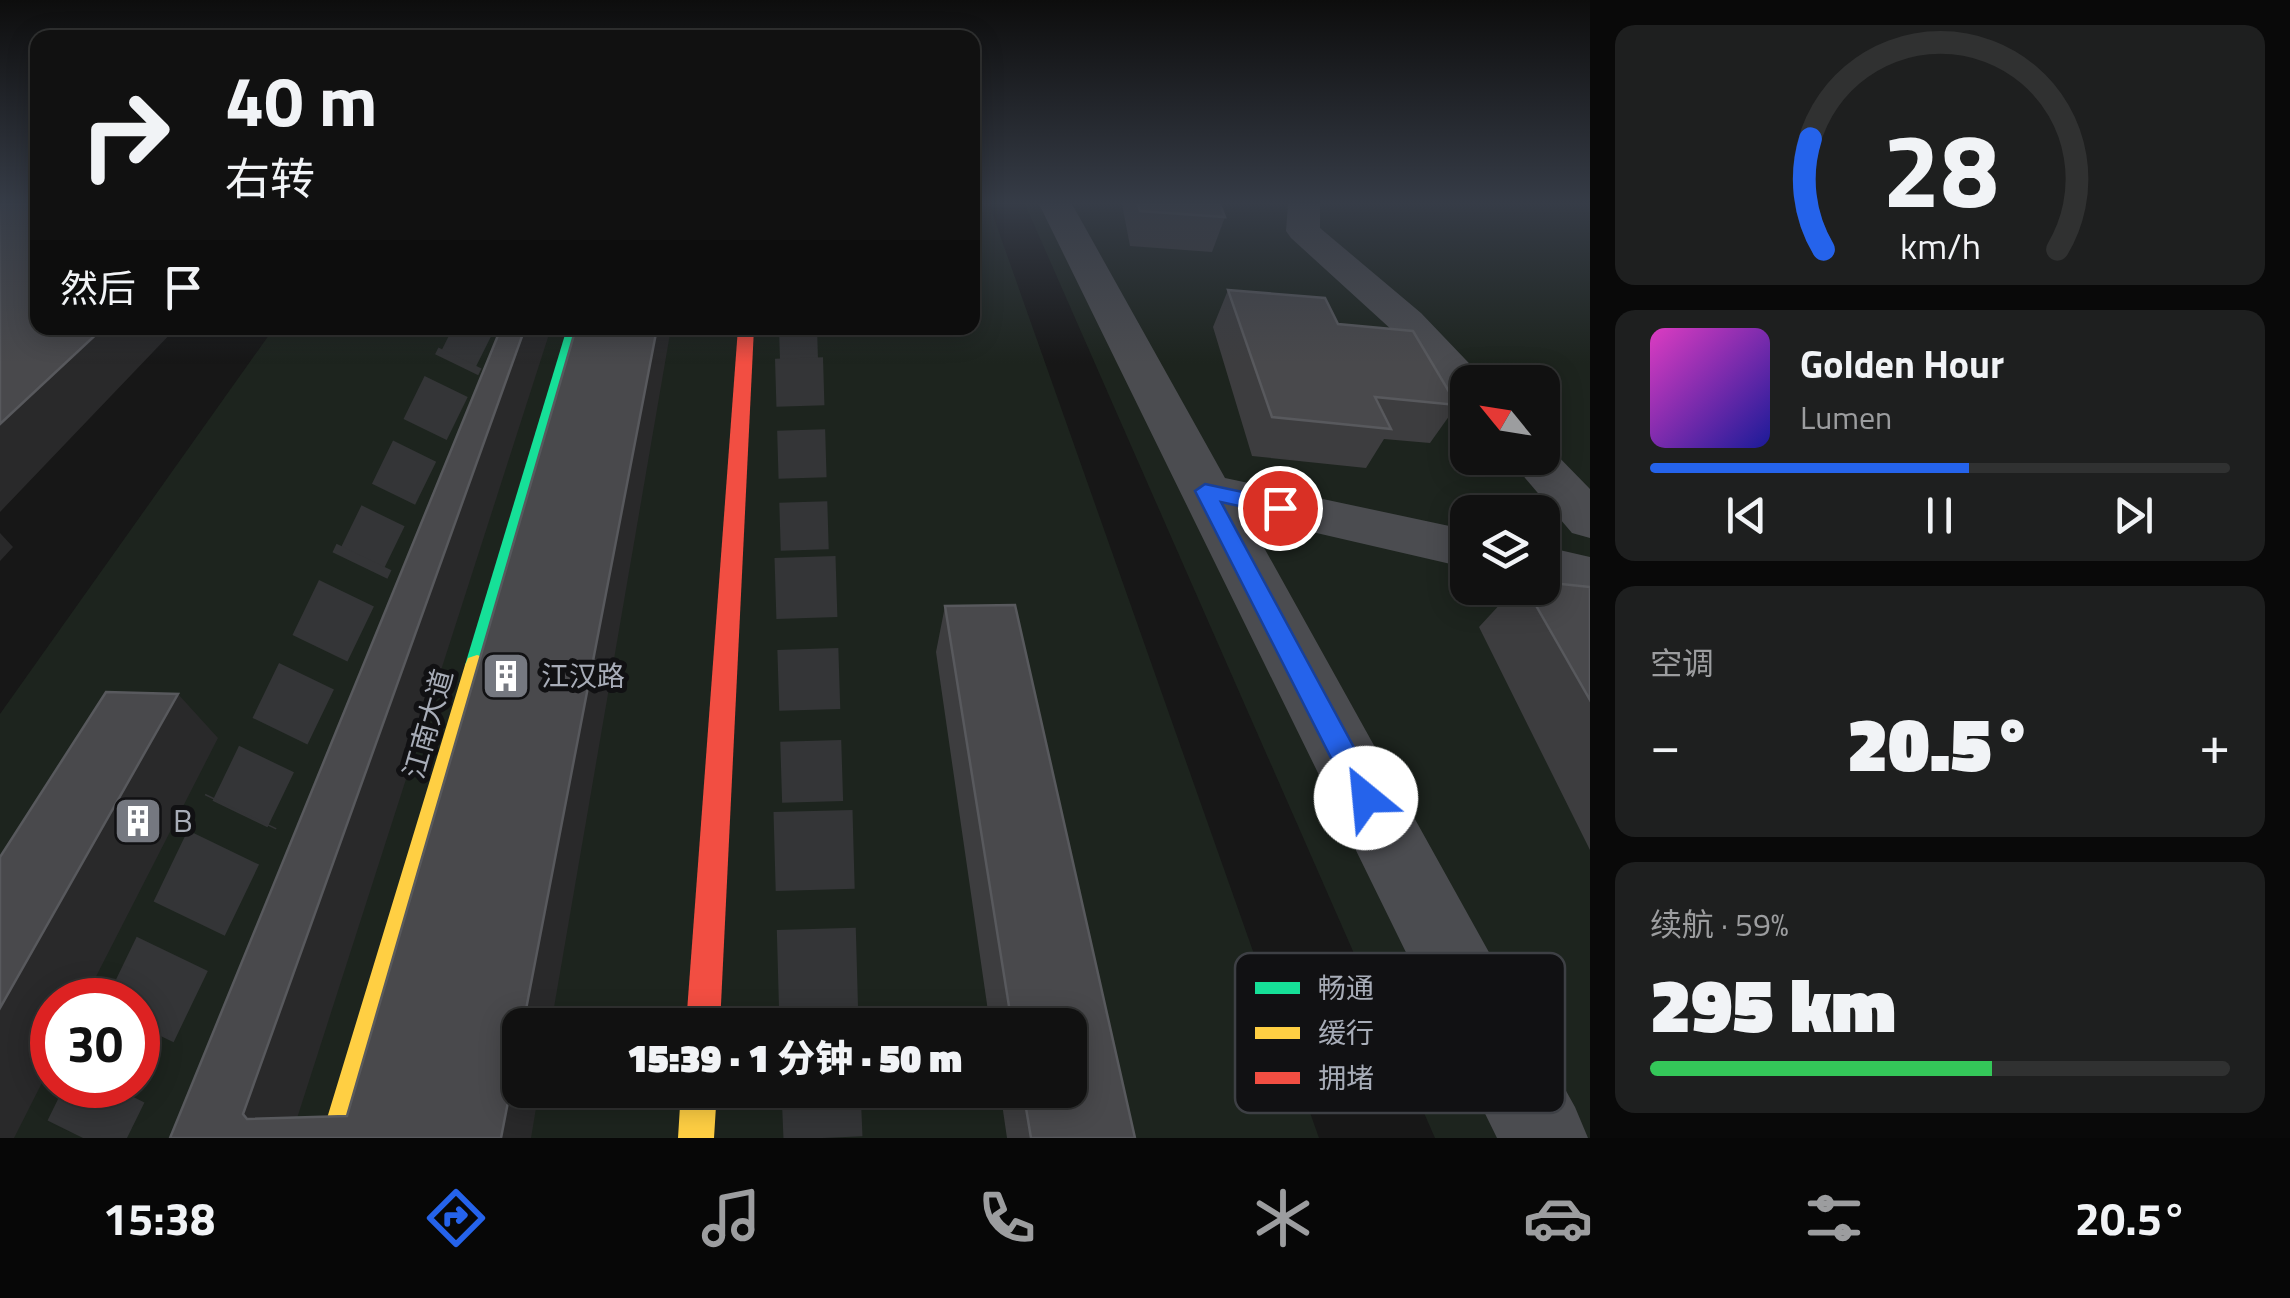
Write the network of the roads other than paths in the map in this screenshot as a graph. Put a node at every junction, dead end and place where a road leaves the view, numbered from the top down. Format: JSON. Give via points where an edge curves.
{"nodes":[{"id":1,"x":1082,"y":257,"type":"edge"},
{"id":2,"x":1333,"y":257,"type":"edge"},
{"id":3,"x":573,"y":335,"type":"edge"},
{"id":4,"x":746,"y":335,"type":"edge"},
{"id":5,"x":1450,"y":368,"type":"edge"},
{"id":6,"x":1548,"y":475,"type":"edge"},
{"id":7,"x":1205,"y":491,"type":"junction"},
{"id":8,"x":1590,"y":520,"type":"edge"},
{"id":9,"x":1450,"y":545,"type":"edge"},
{"id":10,"x":1560,"y":570,"type":"edge"},
{"id":11,"x":1590,"y":576,"type":"edge"},
{"id":12,"x":1447,"y":953,"type":"edge"},
{"id":13,"x":705,"y":1008,"type":"edge"},
{"id":14,"x":698,"y":1108,"type":"edge"},
{"id":15,"x":1531,"y":1113,"type":"edge"},
{"id":16,"x":339,"y":1138,"type":"edge"},
{"id":17,"x":696,"y":1138,"type":"edge"},
{"id":18,"x":1544,"y":1138,"type":"edge"}],
"edges":[{"from":1,"to":7,"type":"street"},
{"from":2,"to":5,"type":"street"},
{"from":3,"to":16,"type":"main road","name":"江南大道"},
{"from":4,"to":13,"type":"main road"},
{"from":6,"to":8,"type":"street"},
{"from":7,"to":9,"type":"street"},
{"from":7,"to":12,"type":"street"},
{"from":10,"to":11,"type":"street"},
{"from":14,"to":17,"type":"main road"},
{"from":15,"to":18,"type":"street"}]}
